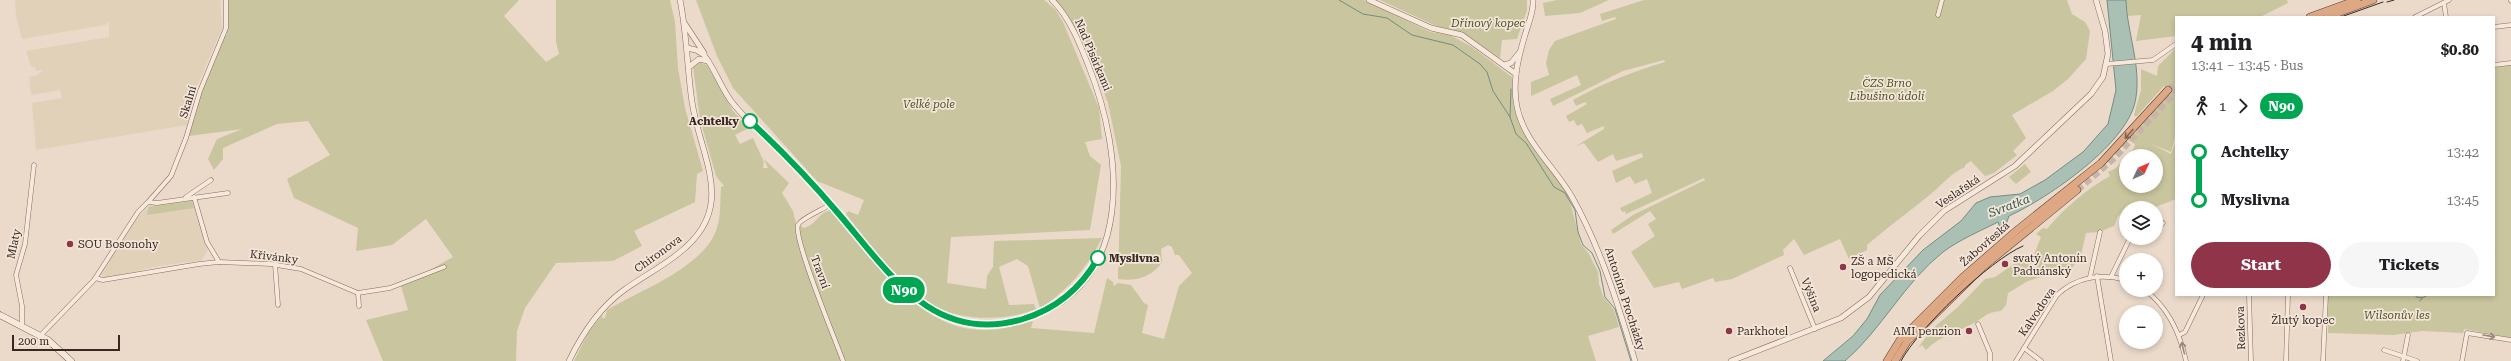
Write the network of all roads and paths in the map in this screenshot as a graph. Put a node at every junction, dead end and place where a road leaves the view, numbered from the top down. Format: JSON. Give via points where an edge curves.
{"nodes":[{"id":1,"x":226,"y":0,"type":"edge"},
{"id":2,"x":680,"y":0,"type":"edge"},
{"id":3,"x":1052,"y":0,"type":"edge"},
{"id":4,"x":1369,"y":0,"type":"edge"},
{"id":5,"x":1533,"y":0,"type":"edge"},
{"id":6,"x":1942,"y":0,"type":"edge"},
{"id":7,"x":2096,"y":0,"type":"edge"},
{"id":8,"x":2357,"y":0,"type":"edge"},
{"id":9,"x":2373,"y":0,"type":"edge"},
{"id":10,"x":2449,"y":0,"type":"edge"},
{"id":11,"x":2444,"y":3,"type":"junction"},
{"id":12,"x":1938,"y":15,"type":"dead end"},
{"id":13,"x":2313,"y":16,"type":"edge"},
{"id":14,"x":2330,"y":16,"type":"edge"},
{"id":15,"x":2417,"y":16,"type":"edge"},
{"id":16,"x":2446,"y":16,"type":"edge"},
{"id":17,"x":683,"y":20,"type":"junction"},
{"id":18,"x":2511,"y":25,"type":"edge"},
{"id":19,"x":2495,"y":27,"type":"edge"},
{"id":20,"x":2175,"y":45,"type":"edge"},
{"id":21,"x":687,"y":48,"type":"junction"},
{"id":22,"x":1520,"y":51,"type":"junction"},
{"id":23,"x":710,"y":63,"type":"junction"},
{"id":24,"x":2511,"y":63,"type":"edge"},
{"id":25,"x":2110,"y":64,"type":"junction"},
{"id":26,"x":1504,"y":65,"type":"junction"},
{"id":27,"x":2495,"y":65,"type":"edge"},
{"id":28,"x":689,"y":67,"type":"junction"},
{"id":29,"x":1516,"y":74,"type":"junction"},
{"id":30,"x":2168,"y":90,"type":"tunnel mouth"},
{"id":31,"x":34,"y":165,"type":"dead end"},
{"id":32,"x":211,"y":180,"type":"dead end"},
{"id":33,"x":2077,"y":190,"type":"tunnel mouth"},
{"id":34,"x":228,"y":193,"type":"dead end"},
{"id":35,"x":194,"y":197,"type":"junction"},
{"id":36,"x":184,"y":199,"type":"junction"},
{"id":37,"x":149,"y":201,"type":"junction"},
{"id":38,"x":831,"y":204,"type":"junction"},
{"id":39,"x":2100,"y":232,"type":"dead end"},
{"id":40,"x":2127,"y":245,"type":"edge"},
{"id":41,"x":219,"y":262,"type":"junction"},
{"id":42,"x":274,"y":264,"type":"junction"},
{"id":43,"x":444,"y":267,"type":"dead end"},
{"id":44,"x":1790,"y":268,"type":"dead end"},
{"id":45,"x":2097,"y":276,"type":"junction"},
{"id":46,"x":2090,"y":277,"type":"junction"},
{"id":47,"x":2111,"y":277,"type":"junction"},
{"id":48,"x":95,"y":278,"type":"junction"},
{"id":49,"x":2119,"y":279,"type":"edge"},
{"id":50,"x":358,"y":293,"type":"junction"},
{"id":51,"x":2203,"y":296,"type":"edge"},
{"id":52,"x":2249,"y":296,"type":"edge"},
{"id":53,"x":2288,"y":296,"type":"edge"},
{"id":54,"x":2326,"y":296,"type":"edge"},
{"id":55,"x":2152,"y":297,"type":"edge"},
{"id":56,"x":278,"y":305,"type":"dead end"},
{"id":57,"x":359,"y":306,"type":"dead end"},
{"id":58,"x":0,"y":315,"type":"edge"},
{"id":59,"x":1978,"y":324,"type":"dead end"},
{"id":60,"x":22,"y":326,"type":"junction"},
{"id":61,"x":1815,"y":329,"type":"junction"},
{"id":62,"x":41,"y":335,"type":"junction"},
{"id":63,"x":2179,"y":335,"type":"junction"},
{"id":64,"x":2408,"y":336,"type":"dead end"},
{"id":65,"x":2511,"y":340,"type":"edge"},
{"id":66,"x":2024,"y":348,"type":"junction"},
{"id":67,"x":2384,"y":350,"type":"dead end"},
{"id":68,"x":2403,"y":359,"type":"edge"},
{"id":69,"x":71,"y":361,"type":"edge"},
{"id":70,"x":569,"y":361,"type":"edge"},
{"id":71,"x":844,"y":361,"type":"edge"},
{"id":72,"x":1635,"y":361,"type":"edge"},
{"id":73,"x":1731,"y":361,"type":"edge"},
{"id":74,"x":1888,"y":361,"type":"edge"},
{"id":75,"x":1895,"y":361,"type":"edge"},
{"id":76,"x":1990,"y":361,"type":"edge"},
{"id":77,"x":2016,"y":361,"type":"edge"},
{"id":78,"x":2041,"y":361,"type":"edge"},
{"id":79,"x":2111,"y":361,"type":"edge"},
{"id":80,"x":2186,"y":361,"type":"edge"},
{"id":81,"x":2251,"y":361,"type":"edge"},
{"id":82,"x":2286,"y":361,"type":"edge"},
{"id":83,"x":2323,"y":361,"type":"edge"},
{"id":84,"x":2417,"y":361,"type":"edge"},
{"id":85,"x":2462,"y":361,"type":"edge"}],
"edges":[{"from":1,"to":37,"type":"street","name":"Skalní","via":[[226,28],[200,91],[186,138],[171,176]]},
{"from":2,"to":17,"type":"street","name":"Chironova"},
{"from":3,"to":38,"type":"street","name":"Nad Pisárkami","via":[[1065,17],[1086,60],[1102,104],[1113,156],[1114,196],[1108,232],[1098,258],[1075,290],[1040,314],[1007,324],[985,325],[959,321],[931,310],[907,292]]},
{"from":4,"to":26,"type":"street","via":[[1432,28],[1462,36]]},
{"from":5,"to":22,"type":"street","name":"Antonína Procházky"},
{"from":6,"to":12,"type":"street"},
{"from":7,"to":25,"type":"street","name":"Veslařská"},
{"from":8,"to":13,"type":"highway"},
{"from":9,"to":14,"type":"highway"},
{"from":10,"to":11,"type":"street"},
{"from":11,"to":15,"type":"street"},
{"from":11,"to":16,"type":"street"},
{"from":17,"to":21,"type":"street","name":"Chironova"},
{"from":17,"to":23,"type":"street"},
{"from":18,"to":19,"type":"street"},
{"from":20,"to":25,"type":"street","via":[[2156,58]]},
{"from":21,"to":23,"type":"street","name":"Nad Pisárkami","via":[[701,52]]},
{"from":21,"to":28,"type":"street","name":"Chironova"},
{"from":22,"to":26,"type":"street","via":[[1511,63]]},
{"from":22,"to":29,"type":"street","name":"Antonína Procházky"},
{"from":23,"to":28,"type":"street","via":[[699,58]]},
{"from":23,"to":38,"type":"street","name":"Nad Pisárkami","via":[[732,103]]},
{"from":24,"to":27,"type":"street"},
{"from":25,"to":61,"type":"street","name":"Veslařská","via":[[2095,90],[2023,159],[2004,174],[1944,211],[1919,236],[1869,297],[1834,323]]},
{"from":26,"to":29,"type":"street"},
{"from":28,"to":70,"type":"street","name":"Chironova","via":[[693,110],[712,179],[712,198],[708,215],[698,234],[685,248],[624,289],[603,308],[584,333]]},
{"from":29,"to":72,"type":"street","name":"Antonína Procházky","via":[[1516,101],[1521,119],[1532,140],[1571,196],[1592,236],[1608,273]]},
{"from":30,"to":74,"type":"highway","name":"Žabovřeská","one_way":true,"via":[[2110,155],[1978,263],[1897,345]]},
{"from":31,"to":60,"type":"street","name":"Mlaty","via":[[25,244],[16,275],[22,306]]},
{"from":32,"to":36,"type":"street"},
{"from":33,"to":75,"type":"highway","name":"Žabovřeská","via":[[1983,267],[1907,342]]},
{"from":34,"to":35,"type":"street"},
{"from":35,"to":36,"type":"street"},
{"from":35,"to":41,"type":"street","via":[[207,242]]},
{"from":36,"to":37,"type":"street","via":[[157,203]]},
{"from":37,"to":48,"type":"street","name":"Skalní","via":[[138,212]]},
{"from":38,"to":71,"type":"street","name":"Travní","via":[[800,222],[797,229],[807,264]]},
{"from":39,"to":46,"type":"street"},
{"from":40,"to":47,"type":"street"},
{"from":41,"to":42,"type":"street","name":"Křivánky"},
{"from":41,"to":48,"type":"street","name":"Křivánky","via":[[103,280]]},
{"from":42,"to":50,"type":"street","name":"Křivánky","via":[[301,269]]},
{"from":42,"to":56,"type":"street"},
{"from":43,"to":50,"type":"street","via":[[390,288]]},
{"from":44,"to":61,"type":"street","name":"Výšina"},
{"from":45,"to":46,"type":"street","name":"Kalvodova"},
{"from":45,"to":47,"type":"street","name":"Kalvodova"},
{"from":45,"to":79,"type":"street"},
{"from":46,"to":66,"type":"street","name":"Kalvodova","via":[[2072,284],[2057,295]]},
{"from":47,"to":49,"type":"street","name":"Kalvodova"},
{"from":48,"to":62,"type":"street","name":"Skalní"},
{"from":50,"to":57,"type":"street"},
{"from":51,"to":63,"type":"street","via":[[2185,332]]},
{"from":52,"to":81,"type":"street","name":"Rezkova"},
{"from":53,"to":82,"type":"street"},
{"from":54,"to":83,"type":"street"},
{"from":55,"to":63,"type":"street","via":[[2169,315]]},
{"from":58,"to":60,"type":"main road"},
{"from":59,"to":76,"type":"street","via":[[1990,353]]},
{"from":60,"to":62,"type":"main road"},
{"from":61,"to":73,"type":"street","name":"Veslařská"},
{"from":62,"to":69,"type":"main road"},
{"from":80,"to":63,"type":"street","one_way":true},
{"from":64,"to":68,"type":"street"},
{"from":85,"to":65,"type":"street","one_way":true,"via":[[2467,332]]},
{"from":66,"to":77,"type":"street","name":"Kalvodova"},
{"from":66,"to":78,"type":"street"},
{"from":67,"to":68,"type":"street"},
{"from":68,"to":84,"type":"street"}]}
